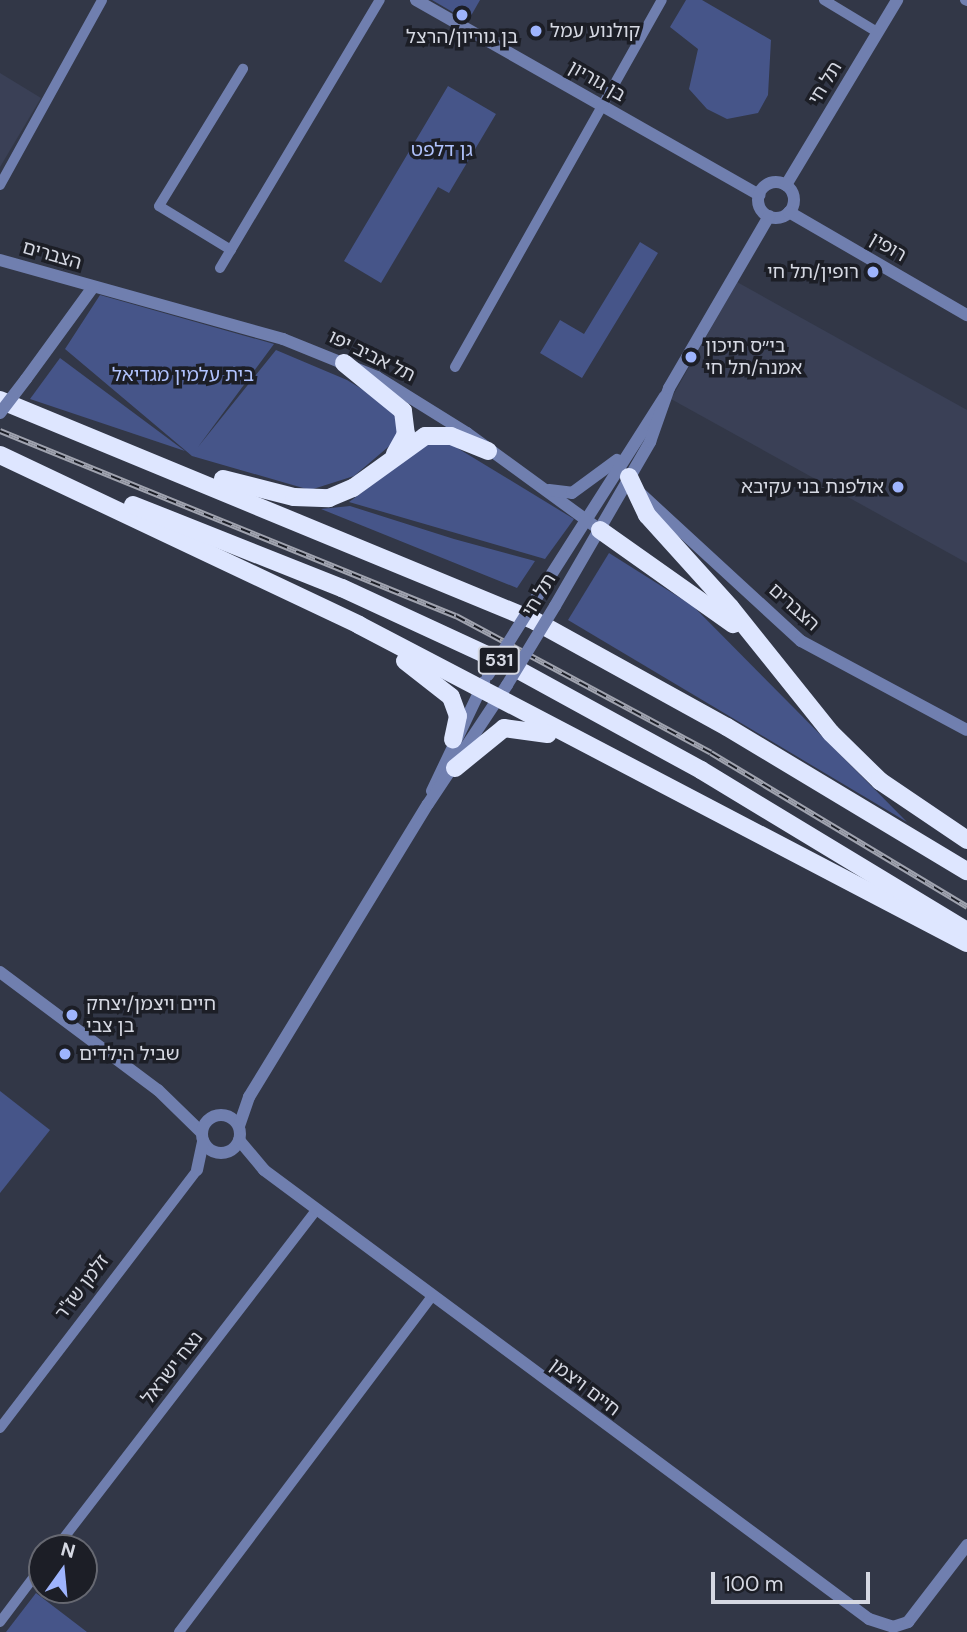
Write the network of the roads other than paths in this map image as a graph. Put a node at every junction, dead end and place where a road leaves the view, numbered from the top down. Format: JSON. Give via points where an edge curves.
{"nodes":[{"id":1,"x":102,"y":0,"type":"edge"},
{"id":2,"x":380,"y":0,"type":"edge"},
{"id":3,"x":416,"y":0,"type":"edge"},
{"id":4,"x":662,"y":0,"type":"edge"},
{"id":5,"x":824,"y":0,"type":"edge"},
{"id":6,"x":897,"y":0,"type":"edge"},
{"id":7,"x":877,"y":32,"type":"junction"},
{"id":8,"x":243,"y":69,"type":"dead end"},
{"id":9,"x":602,"y":106,"type":"junction"},
{"id":10,"x":0,"y":185,"type":"edge"},
{"id":11,"x":786,"y":185,"type":"junction"},
{"id":12,"x":759,"y":195,"type":"junction"},
{"id":13,"x":789,"y":212,"type":"junction"},
{"id":14,"x":769,"y":216,"type":"junction"},
{"id":15,"x":231,"y":250,"type":"junction"},
{"id":16,"x":0,"y":260,"type":"edge"},
{"id":17,"x":220,"y":268,"type":"dead end"},
{"id":18,"x":93,"y":287,"type":"junction"},
{"id":19,"x":967,"y":315,"type":"edge"},
{"id":20,"x":344,"y":363,"type":"junction"},
{"id":21,"x":455,"y":367,"type":"dead end"},
{"id":22,"x":665,"y":396,"type":"junction"},
{"id":23,"x":0,"y":400,"type":"edge"},
{"id":24,"x":30,"y":412,"type":"junction"},
{"id":25,"x":0,"y":413,"type":"edge"},
{"id":26,"x":627,"y":450,"type":"junction"},
{"id":27,"x":488,"y":451,"type":"junction"},
{"id":28,"x":0,"y":454,"type":"edge"},
{"id":29,"x":390,"y":460,"type":"junction"},
{"id":30,"x":632,"y":473,"type":"junction"},
{"id":31,"x":543,"y":488,"type":"junction"},
{"id":32,"x":593,"y":525,"type":"junction"},
{"id":33,"x":273,"y":582,"type":"junction"},
{"id":34,"x":484,"y":683,"type":"junction"},
{"id":35,"x":498,"y":701,"type":"junction"},
{"id":36,"x":805,"y":705,"type":"junction"},
{"id":37,"x":967,"y":730,"type":"edge"},
{"id":38,"x":453,"y":739,"type":"junction"},
{"id":39,"x":575,"y":741,"type":"junction"},
{"id":40,"x":455,"y":768,"type":"junction"},
{"id":41,"x":428,"y":804,"type":"junction"},
{"id":42,"x":967,"y":840,"type":"edge"},
{"id":43,"x":967,"y":871,"type":"edge"},
{"id":44,"x":967,"y":931,"type":"edge"},
{"id":45,"x":967,"y":943,"type":"edge"},
{"id":46,"x":0,"y":972,"type":"edge"},
{"id":47,"x":249,"y":1097,"type":"junction"},
{"id":48,"x":186,"y":1114,"type":"junction"},
{"id":49,"x":225,"y":1115,"type":"junction"},
{"id":50,"x":209,"y":1118,"type":"junction"},
{"id":51,"x":239,"y":1126,"type":"junction"},
{"id":52,"x":202,"y":1136,"type":"junction"},
{"id":53,"x":240,"y":1140,"type":"junction"},
{"id":54,"x":224,"y":1153,"type":"junction"},
{"id":55,"x":260,"y":1168,"type":"junction"},
{"id":56,"x":197,"y":1170,"type":"junction"},
{"id":57,"x":317,"y":1209,"type":"junction"},
{"id":58,"x":432,"y":1296,"type":"junction"},
{"id":59,"x":0,"y":1428,"type":"edge"},
{"id":60,"x":66,"y":1534,"type":"edge"},
{"id":61,"x":967,"y":1545,"type":"edge"},
{"id":62,"x":28,"y":1585,"type":"edge"},
{"id":63,"x":0,"y":1622,"type":"edge"},
{"id":64,"x":179,"y":1632,"type":"edge"}],
"edges":[{"from":1,"to":10,"type":"street"},
{"from":2,"to":15,"type":"street"},
{"from":3,"to":9,"type":"street","name":"בן גוריון"},
{"from":4,"to":9,"type":"street"},
{"from":5,"to":7,"type":"street"},
{"from":6,"to":7,"type":"street","name":"תל חי"},
{"from":7,"to":11,"type":"street","name":"תל חי"},
{"from":8,"to":15,"type":"street","via":[[159,206]]},
{"from":9,"to":12,"type":"street","name":"בן גוריון"},
{"from":9,"to":21,"type":"street"},
{"from":11,"to":12,"type":"street","via":[[768,185]]},
{"from":11,"to":13,"type":"street","via":[[793,195]]},
{"from":12,"to":14,"type":"street"},
{"from":13,"to":14,"type":"street"},
{"from":13,"to":19,"type":"street","name":"רופין"},
{"from":14,"to":22,"type":"street","name":"תל חי"},
{"from":15,"to":17,"type":"street"},
{"from":16,"to":18,"type":"street","name":"הצברים"},
{"from":18,"to":20,"type":"street","name":"תל אביב יפו","via":[[283,339]]},
{"from":18,"to":25,"type":"street","bridge":true},
{"from":20,"to":27,"type":"street","name":"תל אביב יפו","via":[[414,398]]},
{"from":20,"to":29,"type":"highway","via":[[403,411],[406,433]]},
{"from":22,"to":26,"type":"street","name":"תל חי"},
{"from":22,"to":30,"type":"street","name":"תל חי","via":[[655,430]]},
{"from":23,"to":24,"type":"highway","number":"531"},
{"from":24,"to":29,"type":"highway","via":[[214,476],[307,499],[345,493]]},
{"from":24,"to":43,"type":"highway","number":"531","via":[[534,621],[727,726]]},
{"from":26,"to":31,"type":"street","via":[[580,490],[564,494]]},
{"from":26,"to":32,"type":"street","name":"תל חי"},
{"from":27,"to":29,"type":"highway","via":[[434,434]]},
{"from":27,"to":31,"type":"street","name":"תל אביב יפו"},
{"from":28,"to":33,"type":"highway"},
{"from":28,"to":44,"type":"highway","number":"531","via":[[447,634],[679,758]]},
{"from":30,"to":32,"type":"street","name":"תל חי"},
{"from":30,"to":36,"type":"highway","via":[[647,515],[737,615]]},
{"from":30,"to":37,"type":"street","name":"הצברים","via":[[643,497],[792,635]]},
{"from":31,"to":32,"type":"street","name":"תל אביב יפו"},
{"from":32,"to":34,"type":"street","name":"תל חי","bridge":true,"via":[[537,597]]},
{"from":32,"to":35,"type":"street","name":"תל חי","bridge":true,"via":[[555,606]]},
{"from":32,"to":36,"type":"highway","via":[[722,614]]},
{"from":33,"to":34,"type":"highway"},
{"from":33,"to":38,"type":"highway","via":[[438,684],[457,710]]},
{"from":34,"to":35,"type":"highway"},
{"from":34,"to":38,"type":"street","name":"תל חי"},
{"from":35,"to":39,"type":"highway"},
{"from":35,"to":40,"type":"street","name":"תל חי"},
{"from":36,"to":42,"type":"highway","via":[[880,781]]},
{"from":38,"to":41,"type":"street","name":"תל חי"},
{"from":39,"to":40,"type":"highway","via":[[505,728]]},
{"from":39,"to":45,"type":"highway"},
{"from":40,"to":41,"type":"street","name":"תל חי"},
{"from":41,"to":47,"type":"street","name":"תל חי"},
{"from":46,"to":48,"type":"street"},
{"from":47,"to":49,"type":"street","name":"תל חי"},
{"from":47,"to":51,"type":"street","name":"תל חי"},
{"from":48,"to":50,"type":"street"},
{"from":48,"to":52,"type":"street"},
{"from":49,"to":50,"type":"street"},
{"from":49,"to":51,"type":"street"},
{"from":50,"to":52,"type":"street"},
{"from":51,"to":53,"type":"street"},
{"from":52,"to":54,"type":"street"},
{"from":52,"to":56,"type":"street","name":"זלמן שז\"ר"},
{"from":53,"to":54,"type":"street"},
{"from":53,"to":55,"type":"street","name":"חיים ויצמן"},
{"from":54,"to":55,"type":"street","name":"חיים ויצמן"},
{"from":54,"to":56,"type":"street","name":"זלמן שז\"ר"},
{"from":55,"to":57,"type":"street","name":"חיים ויצמן"},
{"from":56,"to":59,"type":"street","name":"זלמן שז\"ר"},
{"from":57,"to":58,"type":"street","name":"חיים ויצמן"},
{"from":57,"to":60,"type":"street","name":"נצח ישראל"},
{"from":58,"to":61,"type":"street","name":"חיים ויצמן","via":[[869,1619],[893,1627],[908,1622]]},
{"from":58,"to":64,"type":"street"},
{"from":62,"to":63,"type":"street"}]}
